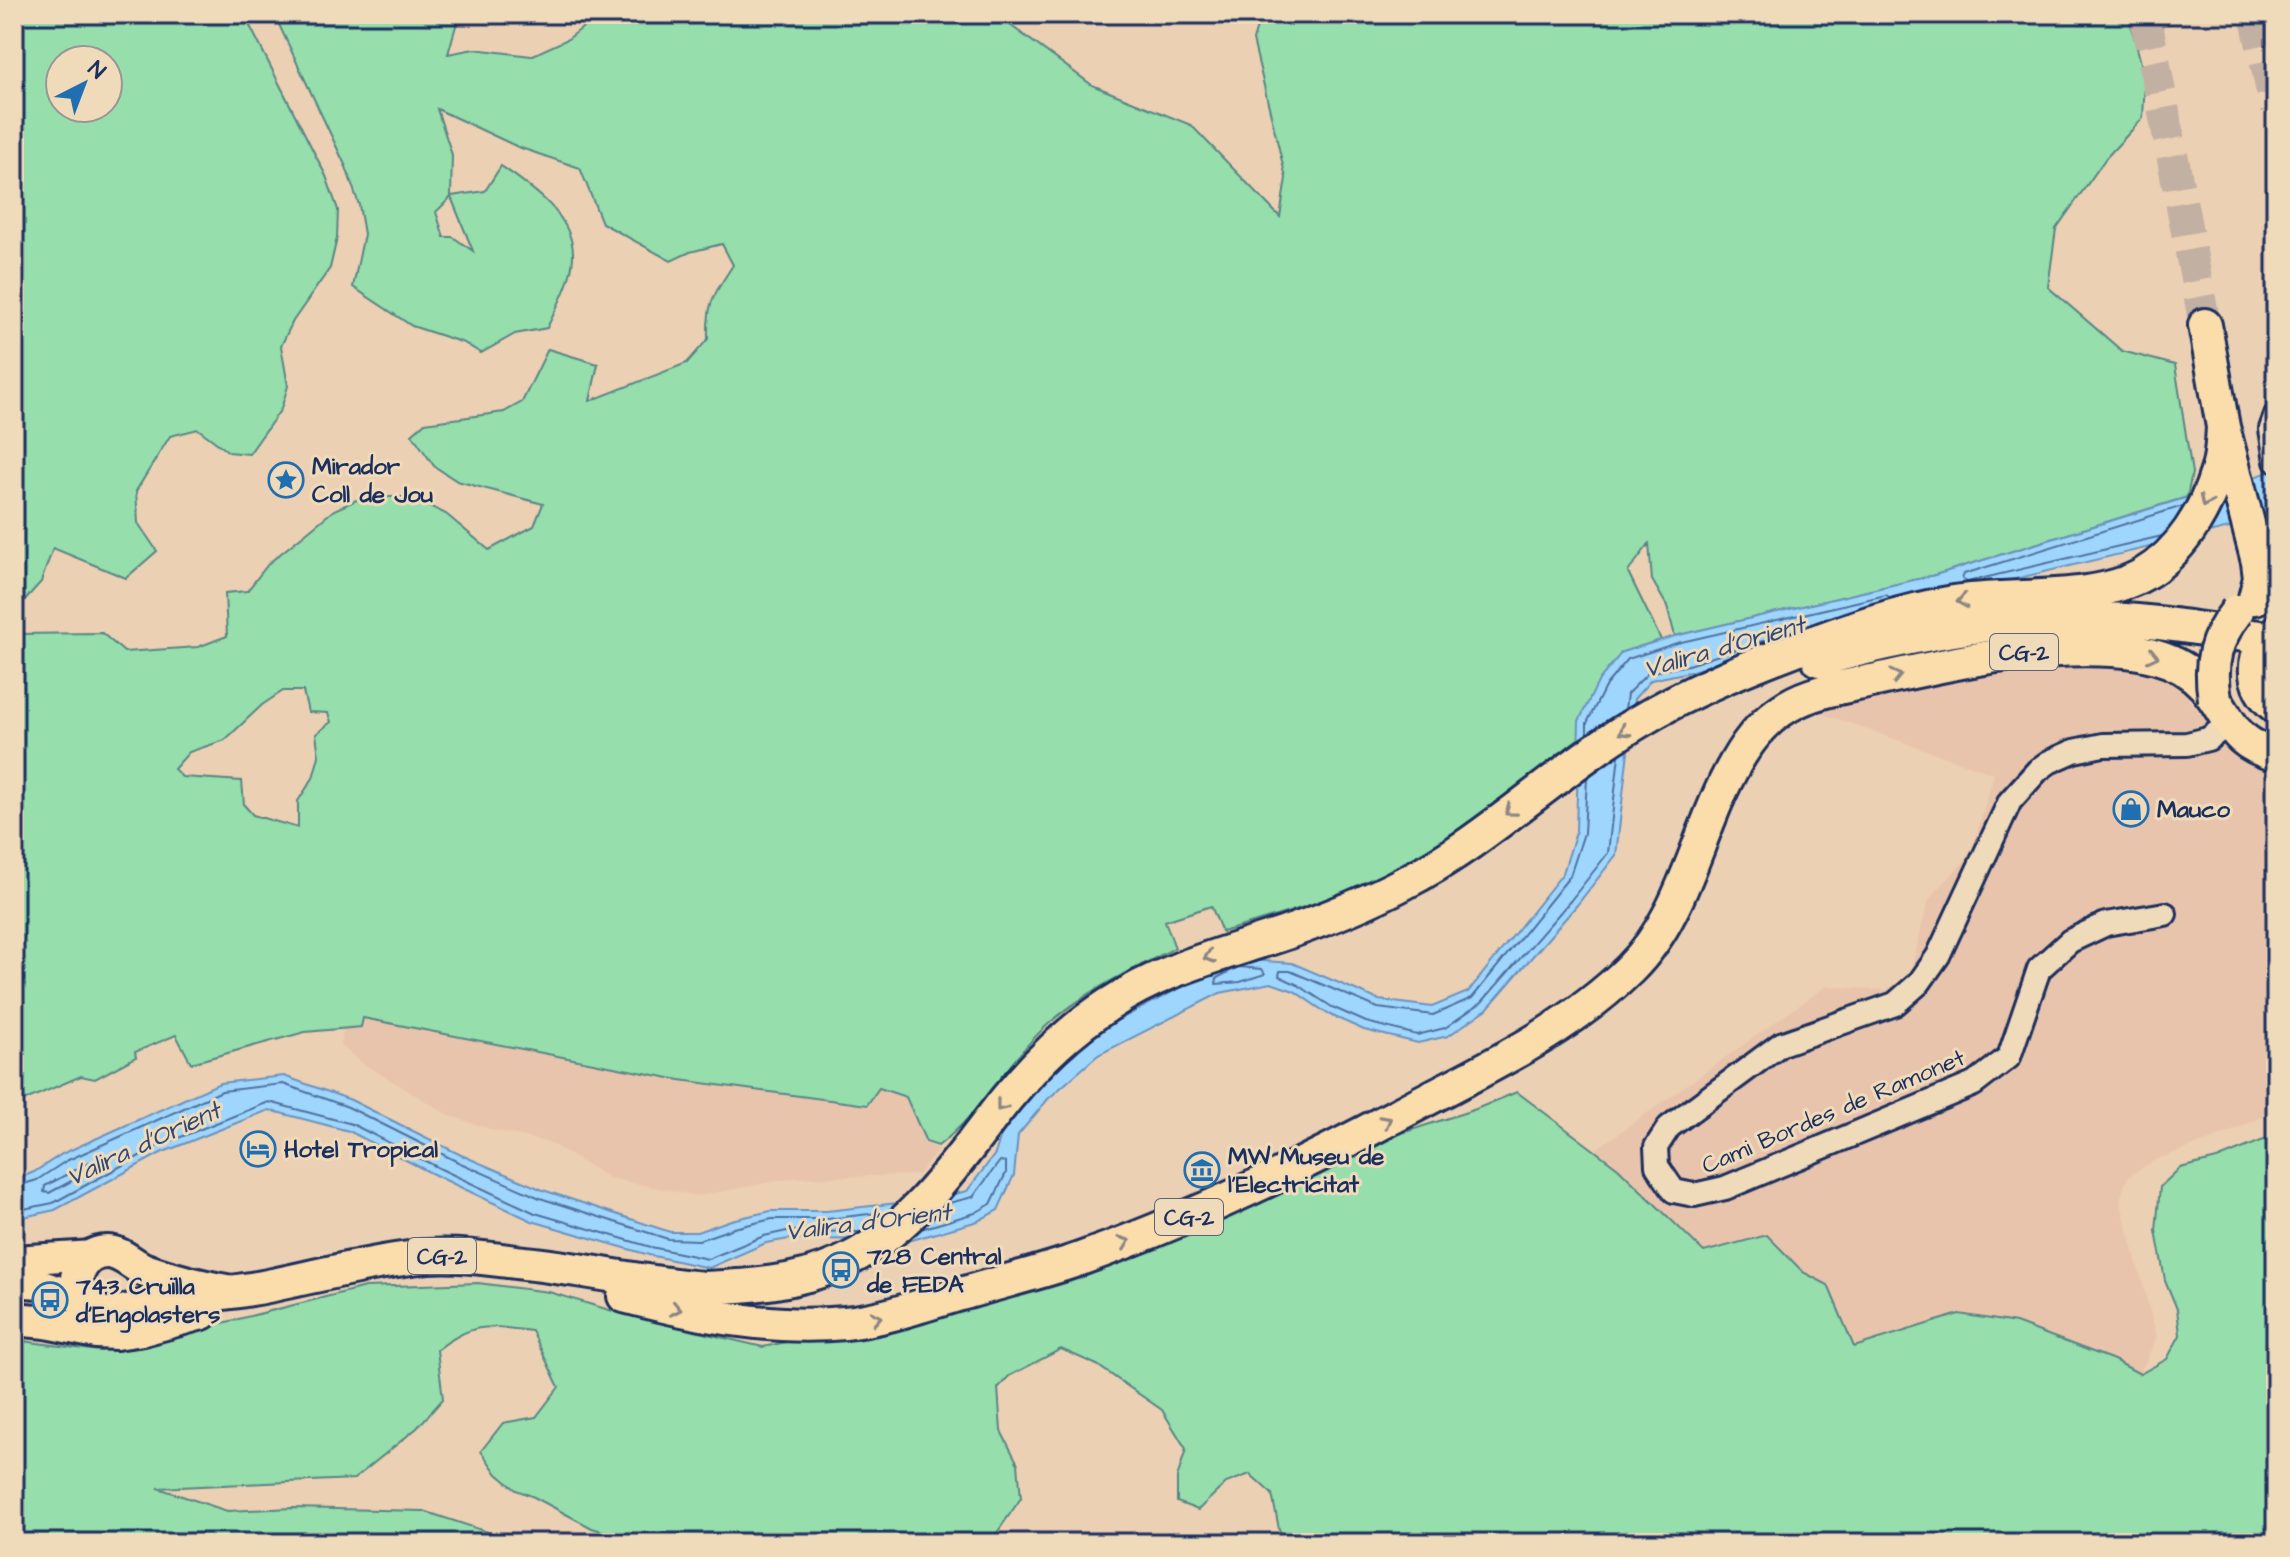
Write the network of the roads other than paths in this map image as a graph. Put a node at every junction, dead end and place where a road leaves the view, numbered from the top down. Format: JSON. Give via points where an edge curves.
{"nodes":[{"id":1,"x":2205,"y":325,"type":"tunnel mouth"},
{"id":2,"x":2276,"y":415,"type":"edge"},
{"id":3,"x":2223,"y":427,"type":"junction"},
{"id":4,"x":2275,"y":452,"type":"edge"},
{"id":5,"x":2276,"y":461,"type":"edge"},
{"id":6,"x":2088,"y":591,"type":"junction"},
{"id":7,"x":2256,"y":600,"type":"edge"},
{"id":8,"x":2189,"y":629,"type":"junction"},
{"id":9,"x":2272,"y":635,"type":"edge"},
{"id":10,"x":1848,"y":652,"type":"junction"},
{"id":11,"x":2255,"y":671,"type":"junction"},
{"id":12,"x":1677,"y":699,"type":"junction"},
{"id":13,"x":2276,"y":707,"type":"edge"},
{"id":14,"x":2222,"y":712,"type":"junction"},
{"id":15,"x":2276,"y":755,"type":"edge"},
{"id":16,"x":2165,"y":914,"type":"dead end"},
{"id":17,"x":1552,"y":1031,"type":"junction"},
{"id":18,"x":94,"y":1255,"type":"junction"},
{"id":19,"x":14,"y":1260,"type":"edge"},
{"id":20,"x":521,"y":1262,"type":"junction"},
{"id":21,"x":132,"y":1264,"type":"junction"},
{"id":22,"x":14,"y":1282,"type":"edge"},
{"id":23,"x":272,"y":1285,"type":"junction"},
{"id":24,"x":232,"y":1292,"type":"junction"},
{"id":25,"x":85,"y":1313,"type":"junction"},
{"id":26,"x":14,"y":1319,"type":"edge"}],
"edges":[{"from":1,"to":3,"type":"highway"},
{"from":2,"to":4,"type":"street","via":[[2271,429]]},
{"from":3,"to":6,"type":"highway","one_way":true,"via":[[2219,468],[2190,530],[2147,573],[2122,585]]},
{"from":3,"to":7,"type":"highway","via":[[2258,562]]},
{"from":4,"to":5,"type":"street"},
{"from":6,"to":7,"type":"highway","number":"CG-2","via":[[2207,611]]},
{"from":6,"to":12,"type":"highway","number":"CG-2","one_way":true,"via":[[1989,597],[1867,623]]},
{"from":7,"to":14,"type":"highway","bridge":true,"via":[[2222,630],[2214,652],[2211,675]]},
{"from":8,"to":9,"type":"highway"},
{"from":8,"to":10,"type":"highway","via":[[2103,619],[2038,620],[1966,626]]},
{"from":8,"to":11,"type":"highway"},
{"from":9,"to":11,"type":"highway","via":[[2260,650]]},
{"from":10,"to":12,"type":"highway"},
{"from":10,"to":17,"type":"highway","via":[[1794,681],[1752,714],[1707,780],[1635,937]]},
{"from":11,"to":13,"type":"highway","via":[[2264,696]]},
{"from":12,"to":20,"type":"highway","number":"CG-2","one_way":true,"via":[[1573,764],[1408,882],[1283,934],[1175,968],[1106,1006],[1046,1056],[930,1196],[873,1245],[839,1264],[792,1279],[704,1288]]},
{"from":14,"to":15,"type":"highway","number":"CG-2","via":[[2245,740]]},
{"from":14,"to":16,"type":"street","name":"Cami Bordes de Ramonet","via":[[2208,739],[2103,745],[2074,751],[2038,770],[2010,801],[1938,956],[1919,983],[1895,1004],[1781,1044],[1669,1127],[1656,1147],[1657,1166],[1674,1191],[1694,1195],[1725,1188],[1974,1084],[2009,1057],[2039,969],[2070,941],[2106,924]]},
{"from":17,"to":14,"type":"highway","number":"CG-2","one_way":true,"via":[[1627,972],[1651,945],[1734,765],[1755,734],[1792,704],[1820,693],[2003,654],[2086,649],[2171,660],[2187,669]]},
{"from":20,"to":17,"type":"highway","number":"CG-2","one_way":true,"via":[[588,1287],[729,1320],[799,1325],[888,1316],[1078,1260],[1185,1219],[1356,1138]]},
{"from":18,"to":19,"type":"main road"},
{"from":18,"to":21,"type":"highway","number":"CG-2","via":[[116,1253]]},
{"from":18,"to":25,"type":"highway","via":[[85,1261],[76,1284]]},
{"from":20,"to":23,"type":"highway","number":"CG-2","via":[[430,1256]]},
{"from":21,"to":24,"type":"highway","number":"CG-2"},
{"from":21,"to":25,"type":"highway","via":[[138,1277],[130,1303]]},
{"from":22,"to":25,"type":"main road","via":[[39,1284]]},
{"from":23,"to":24,"type":"highway","number":"CG-2"},
{"from":23,"to":25,"type":"highway","via":[[221,1307],[143,1329],[97,1332]]},
{"from":24,"to":25,"type":"highway","number":"CG-2"},
{"from":25,"to":26,"type":"highway","number":"CG-2"}]}
